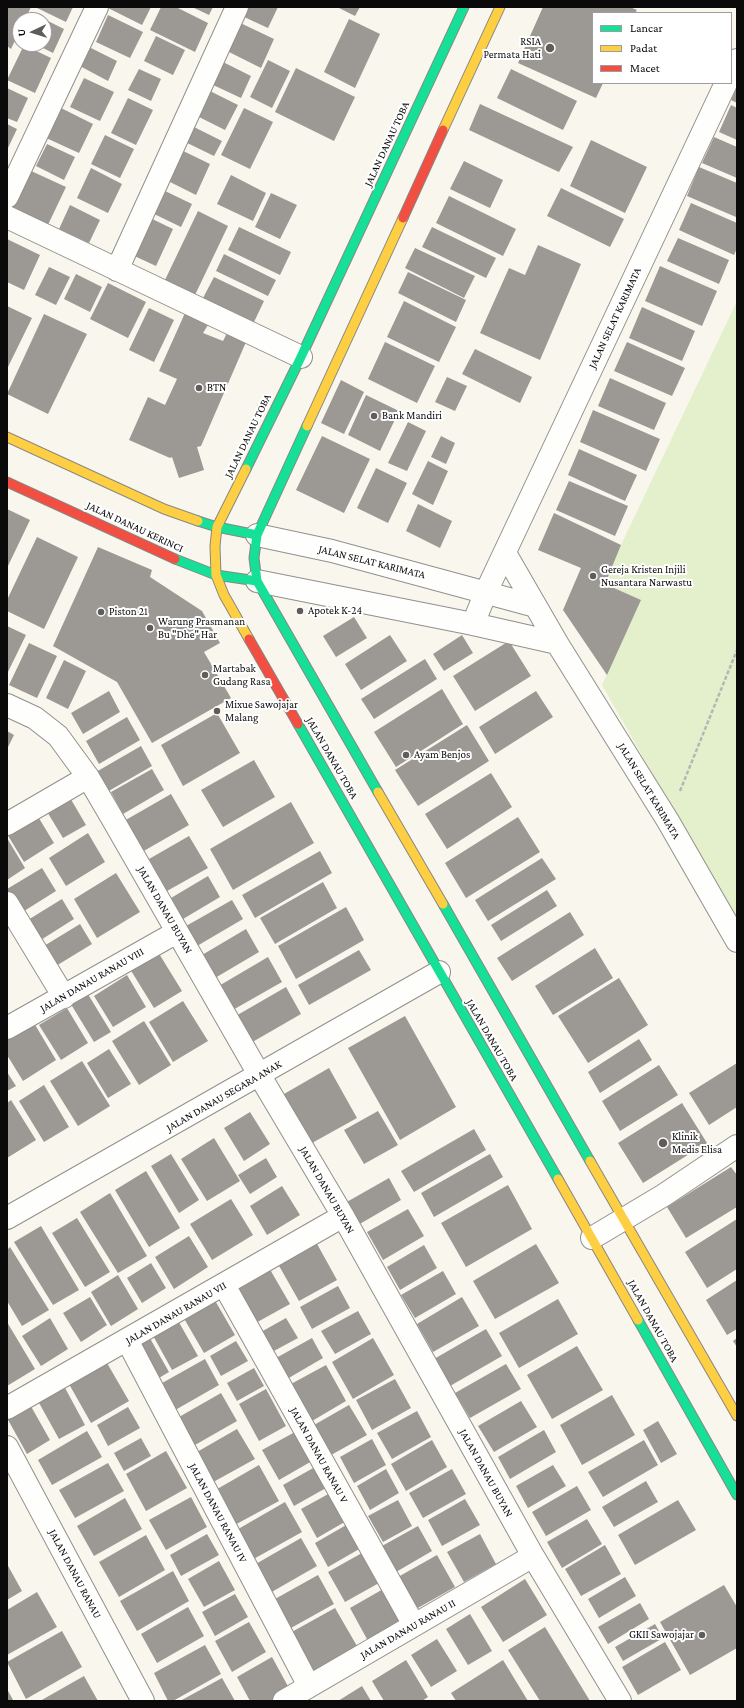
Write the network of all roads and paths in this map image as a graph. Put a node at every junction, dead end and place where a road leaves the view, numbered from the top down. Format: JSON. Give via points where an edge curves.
{"nodes":[{"id":1,"x":97,"y":7,"type":"edge"},
{"id":2,"x":236,"y":7,"type":"edge"},
{"id":3,"x":464,"y":7,"type":"edge"},
{"id":4,"x":500,"y":7,"type":"edge"},
{"id":5,"x":737,"y":60,"type":"edge"},
{"id":6,"x":732,"y":70,"type":"edge"},
{"id":7,"x":726,"y":84,"type":"edge"},
{"id":8,"x":7,"y":197,"type":"edge"},
{"id":9,"x":7,"y":217,"type":"edge"},
{"id":10,"x":117,"y":270,"type":"junction"},
{"id":11,"x":300,"y":357,"type":"junction"},
{"id":12,"x":7,"y":437,"type":"edge"},
{"id":13,"x":7,"y":482,"type":"edge"},
{"id":14,"x":217,"y":527,"type":"junction"},
{"id":15,"x":257,"y":535,"type":"junction"},
{"id":16,"x":505,"y":553,"type":"junction"},
{"id":17,"x":216,"y":575,"type":"junction"},
{"id":18,"x":257,"y":581,"type":"junction"},
{"id":19,"x":486,"y":592,"type":"junction"},
{"id":20,"x":535,"y":606,"type":"junction"},
{"id":21,"x":473,"y":624,"type":"junction"},
{"id":22,"x":557,"y":643,"type":"junction"},
{"id":23,"x":737,"y":650,"type":"edge"},
{"id":24,"x":7,"y":705,"type":"edge"},
{"id":25,"x":88,"y":777,"type":"junction"},
{"id":26,"x":668,"y":821,"type":"junction"},
{"id":27,"x":7,"y":824,"type":"edge"},
{"id":28,"x":7,"y":903,"type":"edge"},
{"id":29,"x":177,"y":932,"type":"junction"},
{"id":30,"x":737,"y":941,"type":"edge"},
{"id":31,"x":440,"y":972,"type":"junction"},
{"id":32,"x":64,"y":997,"type":"junction"},
{"id":33,"x":7,"y":1028,"type":"edge"},
{"id":34,"x":260,"y":1076,"type":"junction"},
{"id":35,"x":737,"y":1146,"type":"edge"},
{"id":36,"x":343,"y":1216,"type":"junction"},
{"id":37,"x":7,"y":1218,"type":"edge"},
{"id":38,"x":623,"y":1218,"type":"junction"},
{"id":39,"x":592,"y":1238,"type":"junction"},
{"id":40,"x":224,"y":1285,"type":"junction"},
{"id":41,"x":127,"y":1340,"type":"junction"},
{"id":42,"x":7,"y":1408,"type":"edge"},
{"id":43,"x":737,"y":1416,"type":"edge"},
{"id":44,"x":7,"y":1447,"type":"edge"},
{"id":45,"x":737,"y":1495,"type":"edge"},
{"id":46,"x":533,"y":1556,"type":"junction"},
{"id":47,"x":414,"y":1625,"type":"junction"},
{"id":48,"x":309,"y":1686,"type":"junction"},
{"id":49,"x":143,"y":1701,"type":"edge"},
{"id":50,"x":284,"y":1701,"type":"edge"},
{"id":51,"x":620,"y":1701,"type":"edge"}],
"edges":[{"from":1,"to":8,"type":"street"},
{"from":2,"to":10,"type":"street"},
{"from":3,"to":11,"type":"main road","name":"JALAN DANAU TOBA"},
{"from":4,"to":15,"type":"main road","name":"JALAN DANAU TOBA"},
{"from":5,"to":6,"type":"street"},
{"from":7,"to":16,"type":"street","name":"JALAN SELAT KARIMATA"},
{"from":9,"to":10,"type":"street"},
{"from":10,"to":11,"type":"street"},
{"from":11,"to":14,"type":"main road","name":"JALAN DANAU TOBA"},
{"from":12,"to":14,"type":"main road","via":[[164,508]]},
{"from":13,"to":17,"type":"main road","name":"JALAN DANAU KERINCI","via":[[188,565]]},
{"from":14,"to":15,"type":"main road"},
{"from":14,"to":17,"type":"main road","name":"JALAN DANAU TOBA"},
{"from":15,"to":18,"type":"main road","name":"JALAN DANAU TOBA","via":[[254,558]]},
{"from":15,"to":19,"type":"street","name":"JALAN SELAT KARIMATA","via":[[332,551]]},
{"from":16,"to":19,"type":"street","name":"JALAN SELAT KARIMATA"},
{"from":16,"to":20,"type":"street","name":"JALAN SELAT KARIMATA"},
{"from":17,"to":18,"type":"main road","name":"JALAN DANAU KERINCI"},
{"from":17,"to":31,"type":"main road","name":"JALAN DANAU TOBA","via":[[224,595]]},
{"from":18,"to":21,"type":"street"},
{"from":18,"to":38,"type":"main road","name":"JALAN DANAU TOBA"},
{"from":19,"to":20,"type":"street","name":"JALAN SELAT KARIMATA"},
{"from":19,"to":21,"type":"street","name":"JALAN SELAT KARIMATA"},
{"from":20,"to":22,"type":"street","name":"JALAN SELAT KARIMATA"},
{"from":21,"to":22,"type":"street"},
{"from":22,"to":26,"type":"street","name":"JALAN SELAT KARIMATA"},
{"from":23,"to":26,"type":"path"},
{"from":24,"to":25,"type":"street","name":"JALAN DANAU BUYAN","via":[[35,718],[58,736]]},
{"from":25,"to":27,"type":"street"},
{"from":25,"to":29,"type":"street","name":"JALAN DANAU BUYAN"},
{"from":26,"to":30,"type":"street","name":"JALAN SELAT KARIMATA"},
{"from":28,"to":32,"type":"street"},
{"from":29,"to":32,"type":"street","name":"JALAN DANAU RANAU VIII"},
{"from":29,"to":34,"type":"street","name":"JALAN DANAU BUYAN"},
{"from":31,"to":34,"type":"street","name":"JALAN DANAU SEGARA ANAK"},
{"from":31,"to":39,"type":"main road","name":"JALAN DANAU TOBA"},
{"from":32,"to":33,"type":"street","name":"JALAN DANAU RANAU VIII"},
{"from":34,"to":36,"type":"street","name":"JALAN DANAU BUYAN"},
{"from":34,"to":37,"type":"street","name":"JALAN DANAU SEGARA ANAK"},
{"from":35,"to":38,"type":"street","via":[[664,1195]]},
{"from":36,"to":40,"type":"street","name":"JALAN DANAU RANAU VII"},
{"from":36,"to":46,"type":"street","name":"JALAN DANAU BUYAN"},
{"from":38,"to":39,"type":"street"},
{"from":38,"to":43,"type":"main road","name":"JALAN DANAU TOBA"},
{"from":39,"to":45,"type":"main road","name":"JALAN DANAU TOBA"},
{"from":40,"to":41,"type":"street","name":"JALAN DANAU RANAU VII"},
{"from":40,"to":47,"type":"street","name":"JALAN DANAU RANAU V"},
{"from":41,"to":42,"type":"street","name":"JALAN DANAU RANAU VII"},
{"from":41,"to":48,"type":"street","name":"JALAN DANAU RANAU IV"},
{"from":44,"to":49,"type":"street","name":"JALAN DANAU RANAU"},
{"from":46,"to":47,"type":"street","name":"JALAN DANAU RANAU II"},
{"from":46,"to":51,"type":"street","name":"JALAN DANAU BUYAN"},
{"from":47,"to":48,"type":"street","name":"JALAN DANAU RANAU II"},
{"from":48,"to":50,"type":"street","name":"JALAN DANAU RANAU II"}]}
